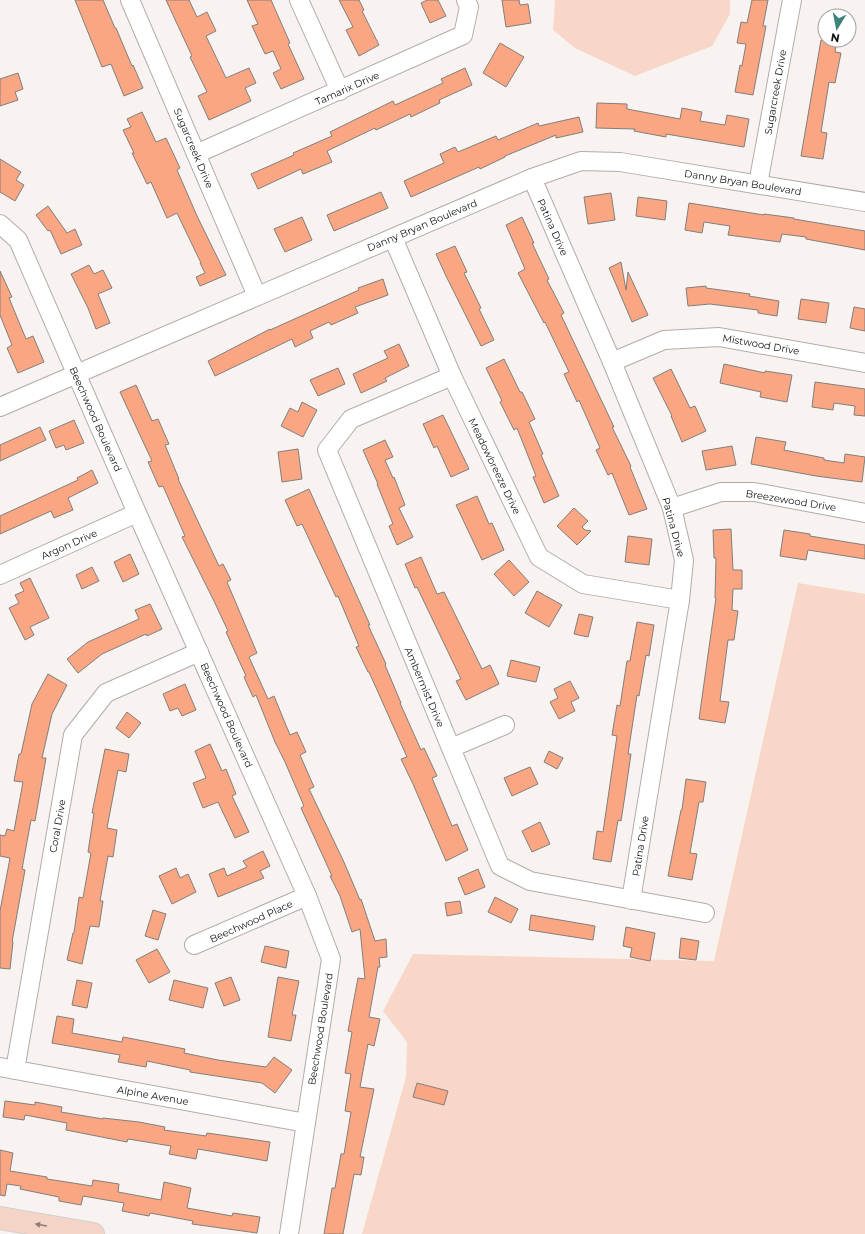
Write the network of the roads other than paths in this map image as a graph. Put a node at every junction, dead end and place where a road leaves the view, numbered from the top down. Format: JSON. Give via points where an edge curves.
{"nodes":[{"id":1,"x":130,"y":0,"type":"edge"},
{"id":2,"x":299,"y":0,"type":"edge"},
{"id":3,"x":466,"y":0,"type":"edge"},
{"id":4,"x":792,"y":0,"type":"edge"},
{"id":5,"x":340,"y":91,"type":"junction"},
{"id":6,"x":196,"y":154,"type":"junction"},
{"id":7,"x":532,"y":178,"type":"junction"},
{"id":8,"x":758,"y":184,"type":"junction"},
{"id":9,"x":865,"y":202,"type":"edge"},
{"id":10,"x":0,"y":224,"type":"edge"},
{"id":11,"x":393,"y":238,"type":"junction"},
{"id":12,"x":257,"y":296,"type":"junction"},
{"id":13,"x":612,"y":362,"type":"junction"},
{"id":14,"x":865,"y":363,"type":"edge"},
{"id":15,"x":76,"y":374,"type":"junction"},
{"id":16,"x":452,"y":376,"type":"junction"},
{"id":17,"x":0,"y":407,"type":"edge"},
{"id":18,"x":672,"y":508,"type":"junction"},
{"id":19,"x":865,"y":512,"type":"edge"},
{"id":20,"x":137,"y":513,"type":"junction"},
{"id":21,"x":0,"y":575,"type":"edge"},
{"id":22,"x":680,"y":600,"type":"junction"},
{"id":23,"x":199,"y":652,"type":"junction"},
{"id":24,"x":505,"y":725,"type":"dead end"},
{"id":25,"x":451,"y":748,"type":"junction"},
{"id":26,"x":307,"y":896,"type":"junction"},
{"id":27,"x":631,"y":900,"type":"junction"},
{"id":28,"x":705,"y":913,"type":"dead end"},
{"id":29,"x":194,"y":945,"type":"dead end"},
{"id":30,"x":8,"y":1069,"type":"edge"},
{"id":31,"x":306,"y":1123,"type":"junction"},
{"id":32,"x":0,"y":1218,"type":"edge"},
{"id":33,"x":93,"y":1234,"type":"edge"},
{"id":34,"x":289,"y":1234,"type":"edge"}],
"edges":[{"from":1,"to":6,"type":"street","name":"Sugarcreek Drive"},
{"from":2,"to":5,"type":"street"},
{"from":3,"to":5,"type":"street","name":"Tamarix Drive","via":[[469,7],[463,36]]},
{"from":4,"to":8,"type":"street","name":"Sugarcreek Drive"},
{"from":5,"to":6,"type":"street","name":"Tamarix Drive"},
{"from":6,"to":12,"type":"street","name":"Sugarcreek Drive"},
{"from":7,"to":8,"type":"street","name":"Danny Bryan Boulevard","via":[[581,161],[620,162]]},
{"from":7,"to":11,"type":"street","name":"Danny Bryan Boulevard"},
{"from":7,"to":13,"type":"street","name":"Patina Drive"},
{"from":8,"to":9,"type":"street","name":"Danny Bryan Boulevard"},
{"from":10,"to":15,"type":"street","name":"Beechwood Boulevard","via":[[18,240]]},
{"from":11,"to":12,"type":"street","name":"Danny Bryan Boulevard"},
{"from":11,"to":16,"type":"street","name":"Meadowbreeze Drive"},
{"from":12,"to":15,"type":"street","name":"Danny Bryan Boulevard"},
{"from":13,"to":14,"type":"street","name":"Mistwood Drive","via":[[664,340],[719,337]]},
{"from":13,"to":18,"type":"street","name":"Patina Drive"},
{"from":15,"to":17,"type":"street","name":"Danny Bryan Boulevard"},
{"from":15,"to":20,"type":"street","name":"Beechwood Boulevard"},
{"from":16,"to":22,"type":"street","name":"Meadowbreeze Drive","via":[[539,557],[583,584]]},
{"from":16,"to":25,"type":"street","name":"Ambermist Drive","via":[[351,419],[327,450]]},
{"from":18,"to":19,"type":"street","name":"Breezewood Drive","via":[[721,492],[754,492]]},
{"from":18,"to":22,"type":"street","name":"Patina Drive","via":[[684,560]]},
{"from":20,"to":21,"type":"street","name":"Argon Drive"},
{"from":20,"to":23,"type":"street","name":"Beechwood Boulevard"},
{"from":22,"to":27,"type":"street","name":"Patina Drive"},
{"from":23,"to":26,"type":"street","name":"Beechwood Boulevard"},
{"from":23,"to":30,"type":"street","name":"Coral Drive","via":[[106,693],[73,735]]},
{"from":24,"to":25,"type":"street"},
{"from":25,"to":27,"type":"street","name":"Ambermist Drive","via":[[500,866],[530,881]]},
{"from":26,"to":29,"type":"street","name":"Beechwood Place"},
{"from":26,"to":31,"type":"street","name":"Beechwood Boulevard","via":[[331,958]]},
{"from":27,"to":28,"type":"street","name":"Ambermist Drive"},
{"from":30,"to":31,"type":"street","name":"Alpine Avenue"},
{"from":31,"to":34,"type":"street","name":"Beechwood Boulevard"},
{"from":33,"to":32,"type":"main road","one_way":true}]}
